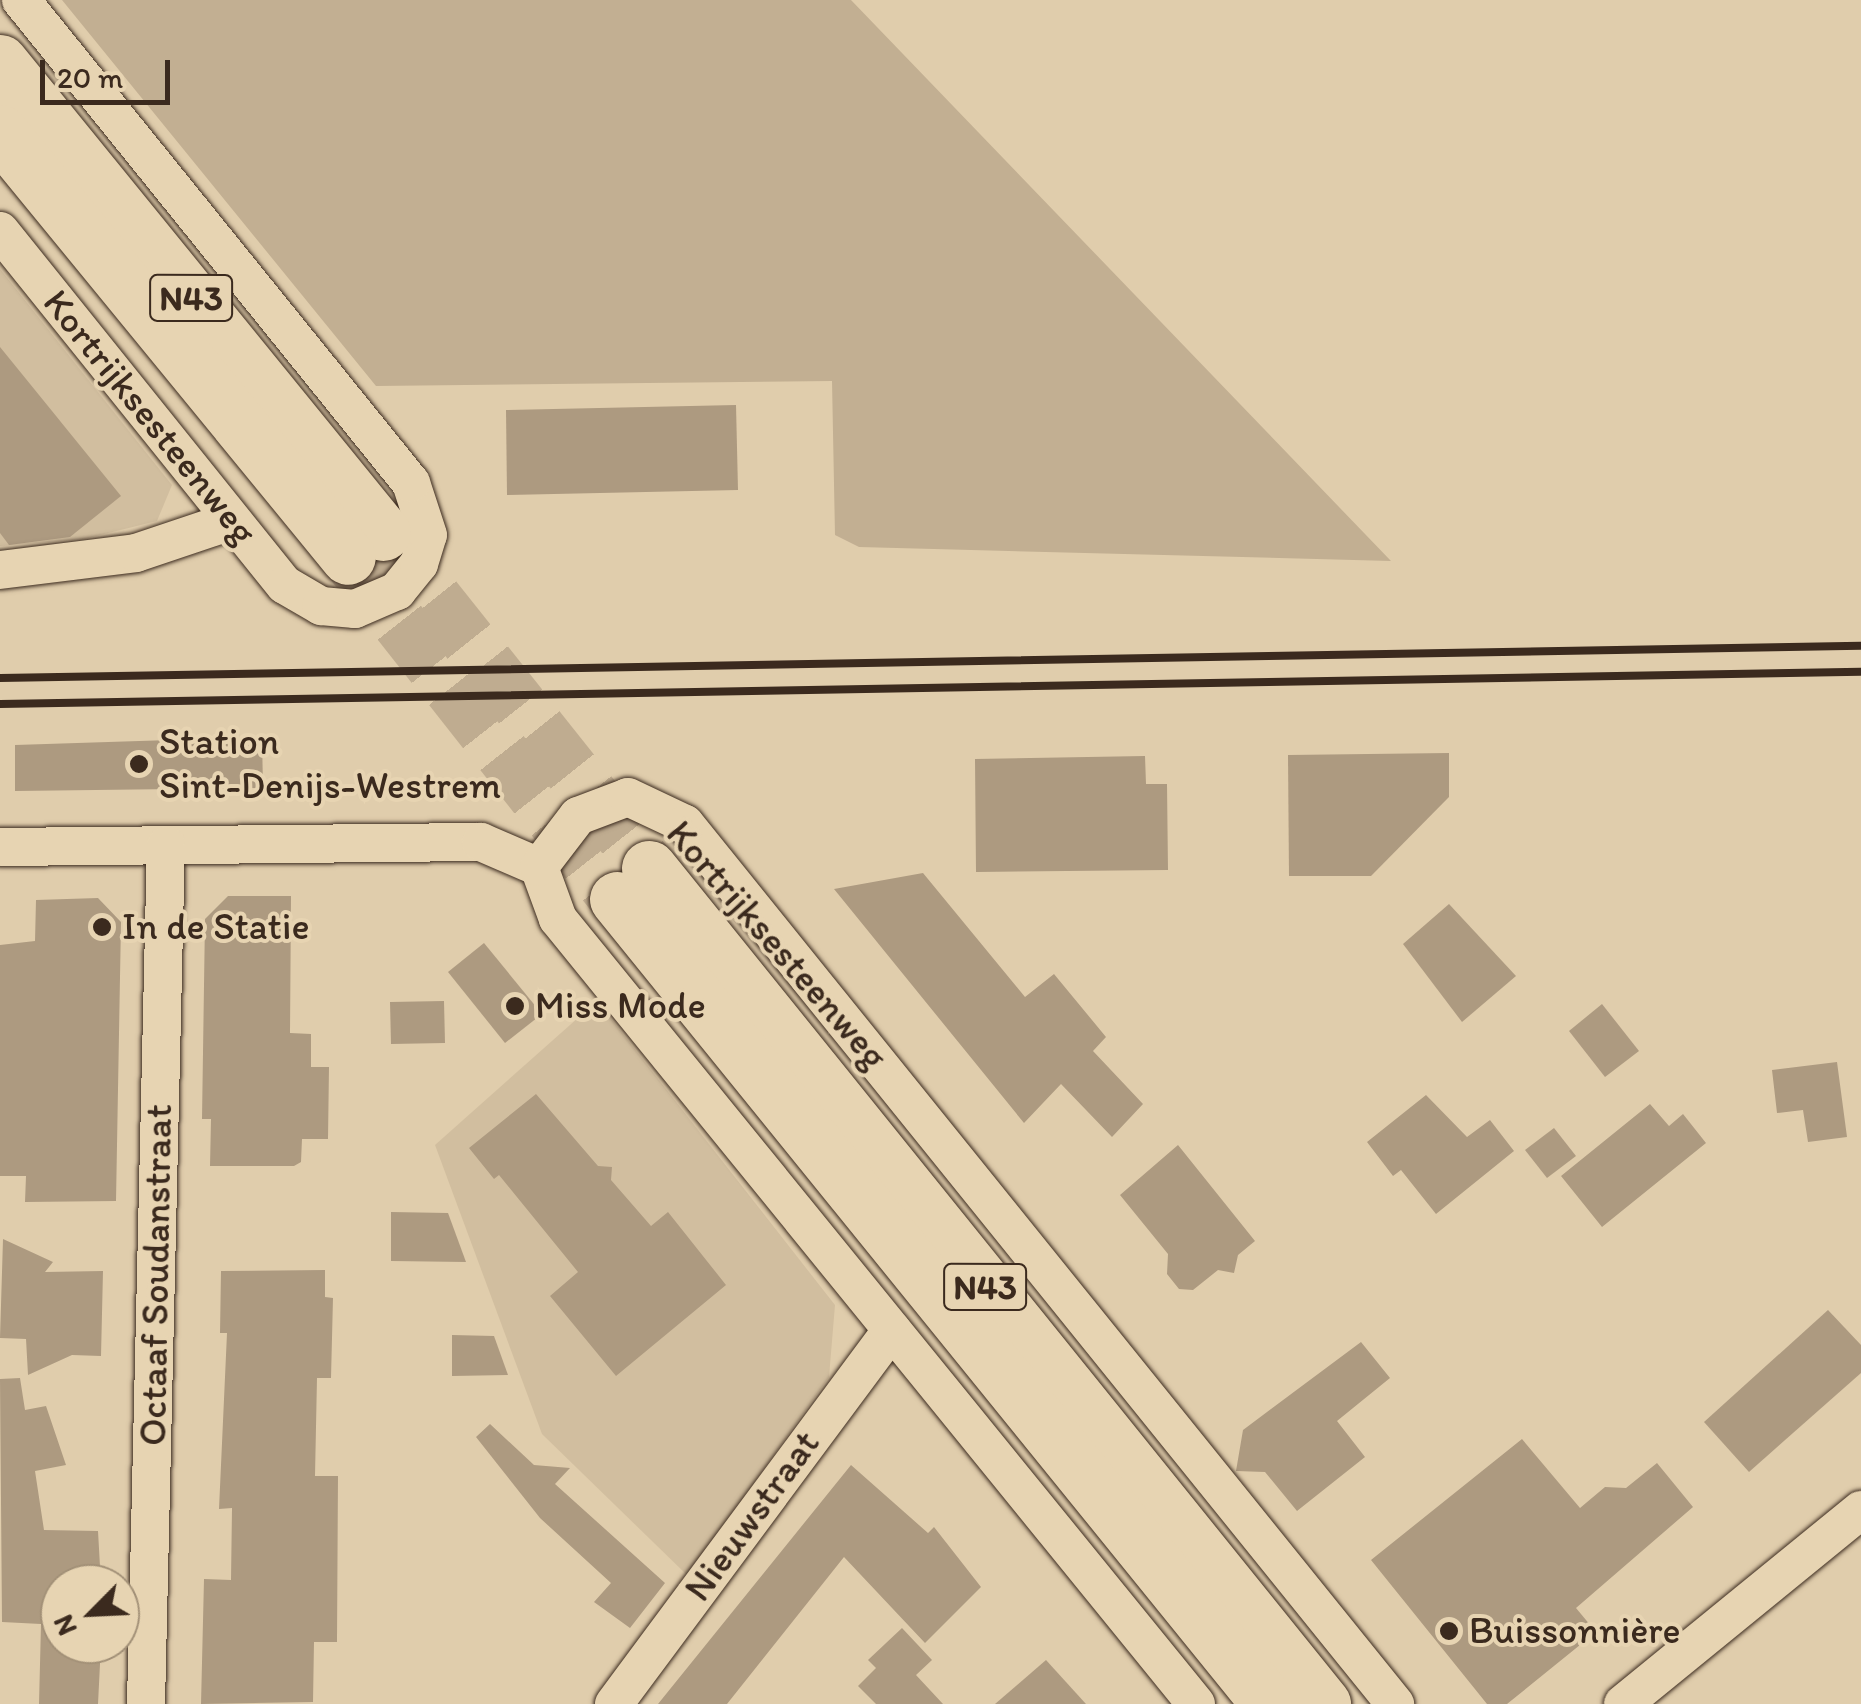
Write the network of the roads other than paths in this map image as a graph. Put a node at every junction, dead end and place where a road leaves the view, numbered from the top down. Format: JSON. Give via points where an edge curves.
{"nodes":[{"id":1,"x":21,"y":0,"type":"edge"},
{"id":2,"x":0,"y":62,"type":"edge"},
{"id":3,"x":0,"y":132,"type":"edge"},
{"id":4,"x":0,"y":231,"type":"edge"},
{"id":5,"x":231,"y":521,"type":"junction"},
{"id":6,"x":0,"y":570,"type":"edge"},
{"id":7,"x":166,"y":845,"type":"junction"},
{"id":8,"x":0,"y":846,"type":"edge"},
{"id":9,"x":540,"y":867,"type":"junction"},
{"id":10,"x":892,"y":1330,"type":"junction"},
{"id":11,"x":1861,"y":1510,"type":"edge"},
{"id":12,"x":146,"y":1704,"type":"edge"},
{"id":13,"x":614,"y":1704,"type":"edge"},
{"id":14,"x":1196,"y":1704,"type":"edge"},
{"id":15,"x":1268,"y":1704,"type":"edge"},
{"id":16,"x":1323,"y":1704,"type":"edge"},
{"id":17,"x":1394,"y":1704,"type":"edge"},
{"id":18,"x":1623,"y":1704,"type":"edge"}],
"edges":[{"from":1,"to":5,"type":"street","name":"Kortrijksesteenweg","via":[[411,483],[428,535],[419,564],[397,590],[355,609],[321,606],[285,585]]},
{"from":2,"to":3,"type":"main road","name":"Kortrijksesteenweg","number":"N43","via":[[366,545]]},
{"from":4,"to":5,"type":"street","name":"Kortrijksesteenweg"},
{"from":5,"to":6,"type":"street","via":[[136,553]]},
{"from":7,"to":8,"type":"street"},
{"from":7,"to":9,"type":"street","via":[[481,842]]},
{"from":7,"to":12,"type":"street","name":"Octaaf Soudanstraat"},
{"from":9,"to":10,"type":"street","via":[[558,919]]},
{"from":9,"to":17,"type":"street","name":"Kortrijksesteenweg","via":[[578,816],[605,801],[652,804],[685,824]]},
{"from":10,"to":13,"type":"street","name":"Nieuwstraat"},
{"from":10,"to":14,"type":"street"},
{"from":11,"to":18,"type":"street"},
{"from":15,"to":16,"type":"main road","name":"Kortrijksesteenweg","number":"N43","via":[[633,884]]}]}
